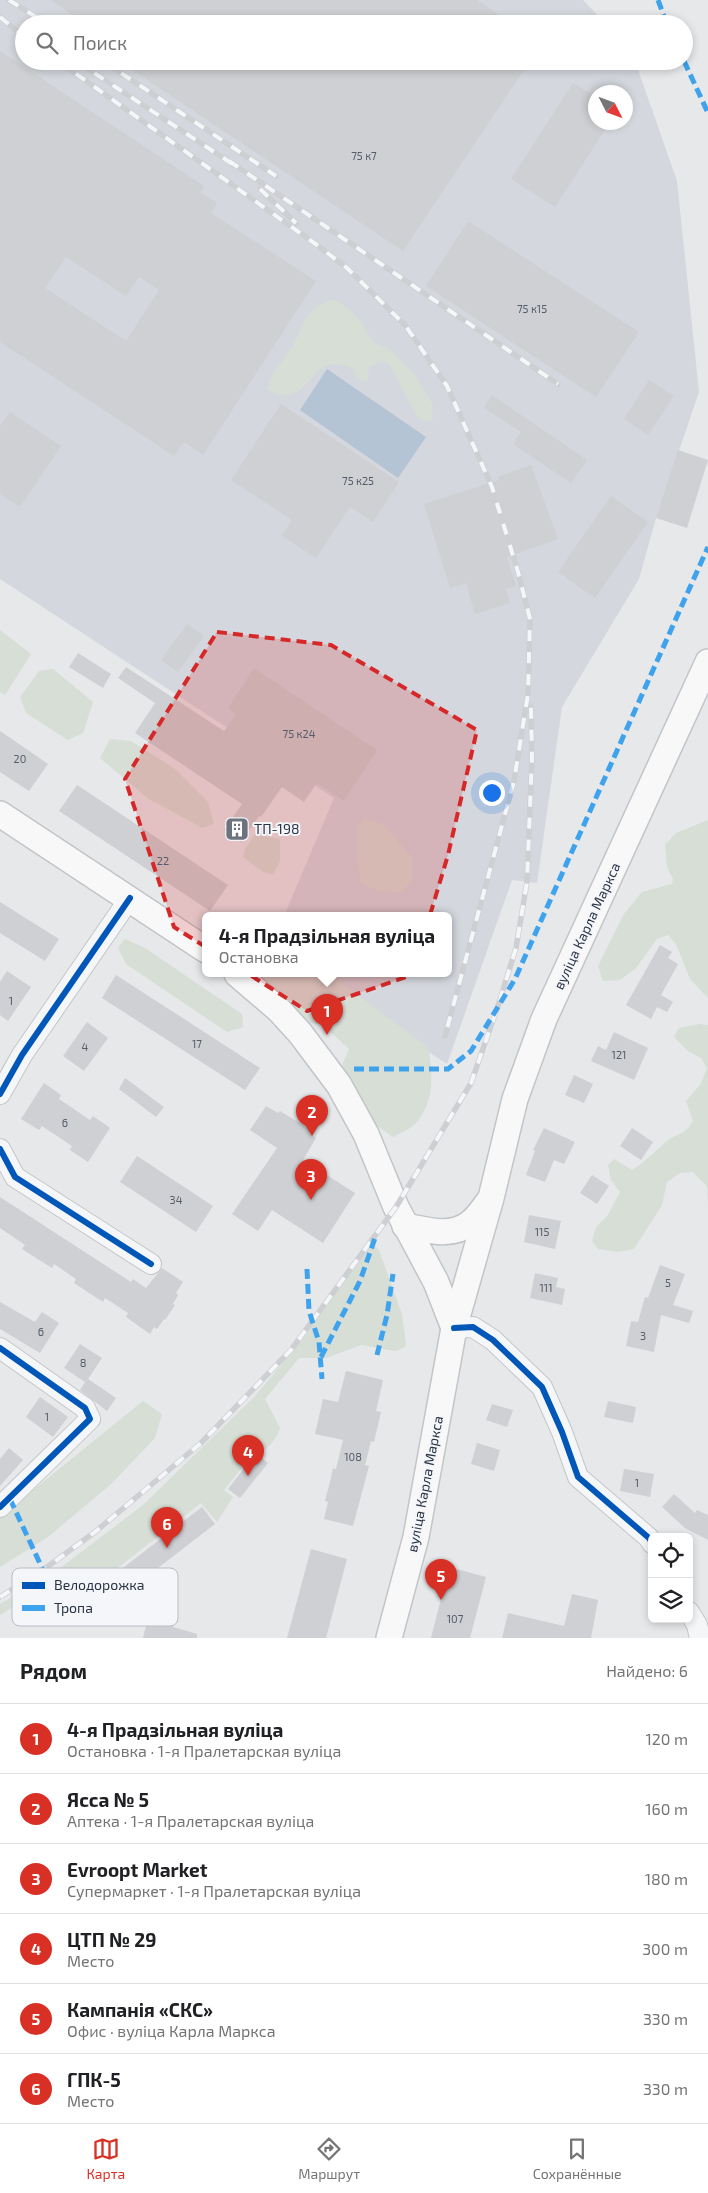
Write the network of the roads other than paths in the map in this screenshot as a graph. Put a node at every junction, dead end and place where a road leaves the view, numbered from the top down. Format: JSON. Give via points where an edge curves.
{"nodes":[{"id":1,"x":708,"y":662,"type":"edge"},
{"id":2,"x":0,"y":814,"type":"edge"},
{"id":3,"x":130,"y":898,"type":"junction"},
{"id":4,"x":202,"y":947,"type":"edge"},
{"id":5,"x":240,"y":977,"type":"edge"},
{"id":6,"x":0,"y":1094,"type":"edge"},
{"id":7,"x":0,"y":1149,"type":"edge"},
{"id":8,"x":492,"y":1198,"type":"junction"},
{"id":9,"x":405,"y":1226,"type":"junction"},
{"id":10,"x":151,"y":1264,"type":"dead end"},
{"id":11,"x":454,"y":1328,"type":"junction"},
{"id":12,"x":0,"y":1348,"type":"edge"},
{"id":13,"x":3,"y":1499,"type":"edge"},
{"id":14,"x":648,"y":1537,"type":"edge"},
{"id":15,"x":693,"y":1618,"type":"edge"},
{"id":16,"x":389,"y":1638,"type":"edge"},
{"id":17,"x":700,"y":1638,"type":"edge"}],
"edges":[{"from":1,"to":8,"type":"main road","name":"вуліца Карла Маркса","via":[[544,1019],[515,1099]]},
{"from":2,"to":3,"type":"main road"},
{"from":3,"to":4,"type":"main road"},
{"from":3,"to":6,"type":"street","via":[[22,1056]]},
{"from":5,"to":9,"type":"main road","via":[[290,1022],[339,1085],[366,1134]]},
{"from":7,"to":10,"type":"street","via":[[16,1177]]},
{"from":8,"to":9,"type":"main road","name":"вуліца Карла Маркса","via":[[470,1223],[451,1232]]},
{"from":8,"to":11,"type":"main road","name":"вуліца Карла Маркса"},
{"from":9,"to":11,"type":"main road","via":[[436,1282]]},
{"from":11,"to":14,"type":"street","via":[[473,1327],[494,1340],[542,1387],[578,1477]]},
{"from":11,"to":16,"type":"main road","name":"вуліца Карла Маркса","via":[[416,1537]]},
{"from":12,"to":13,"type":"street","via":[[86,1408],[90,1419]]},
{"from":15,"to":17,"type":"street"}]}
